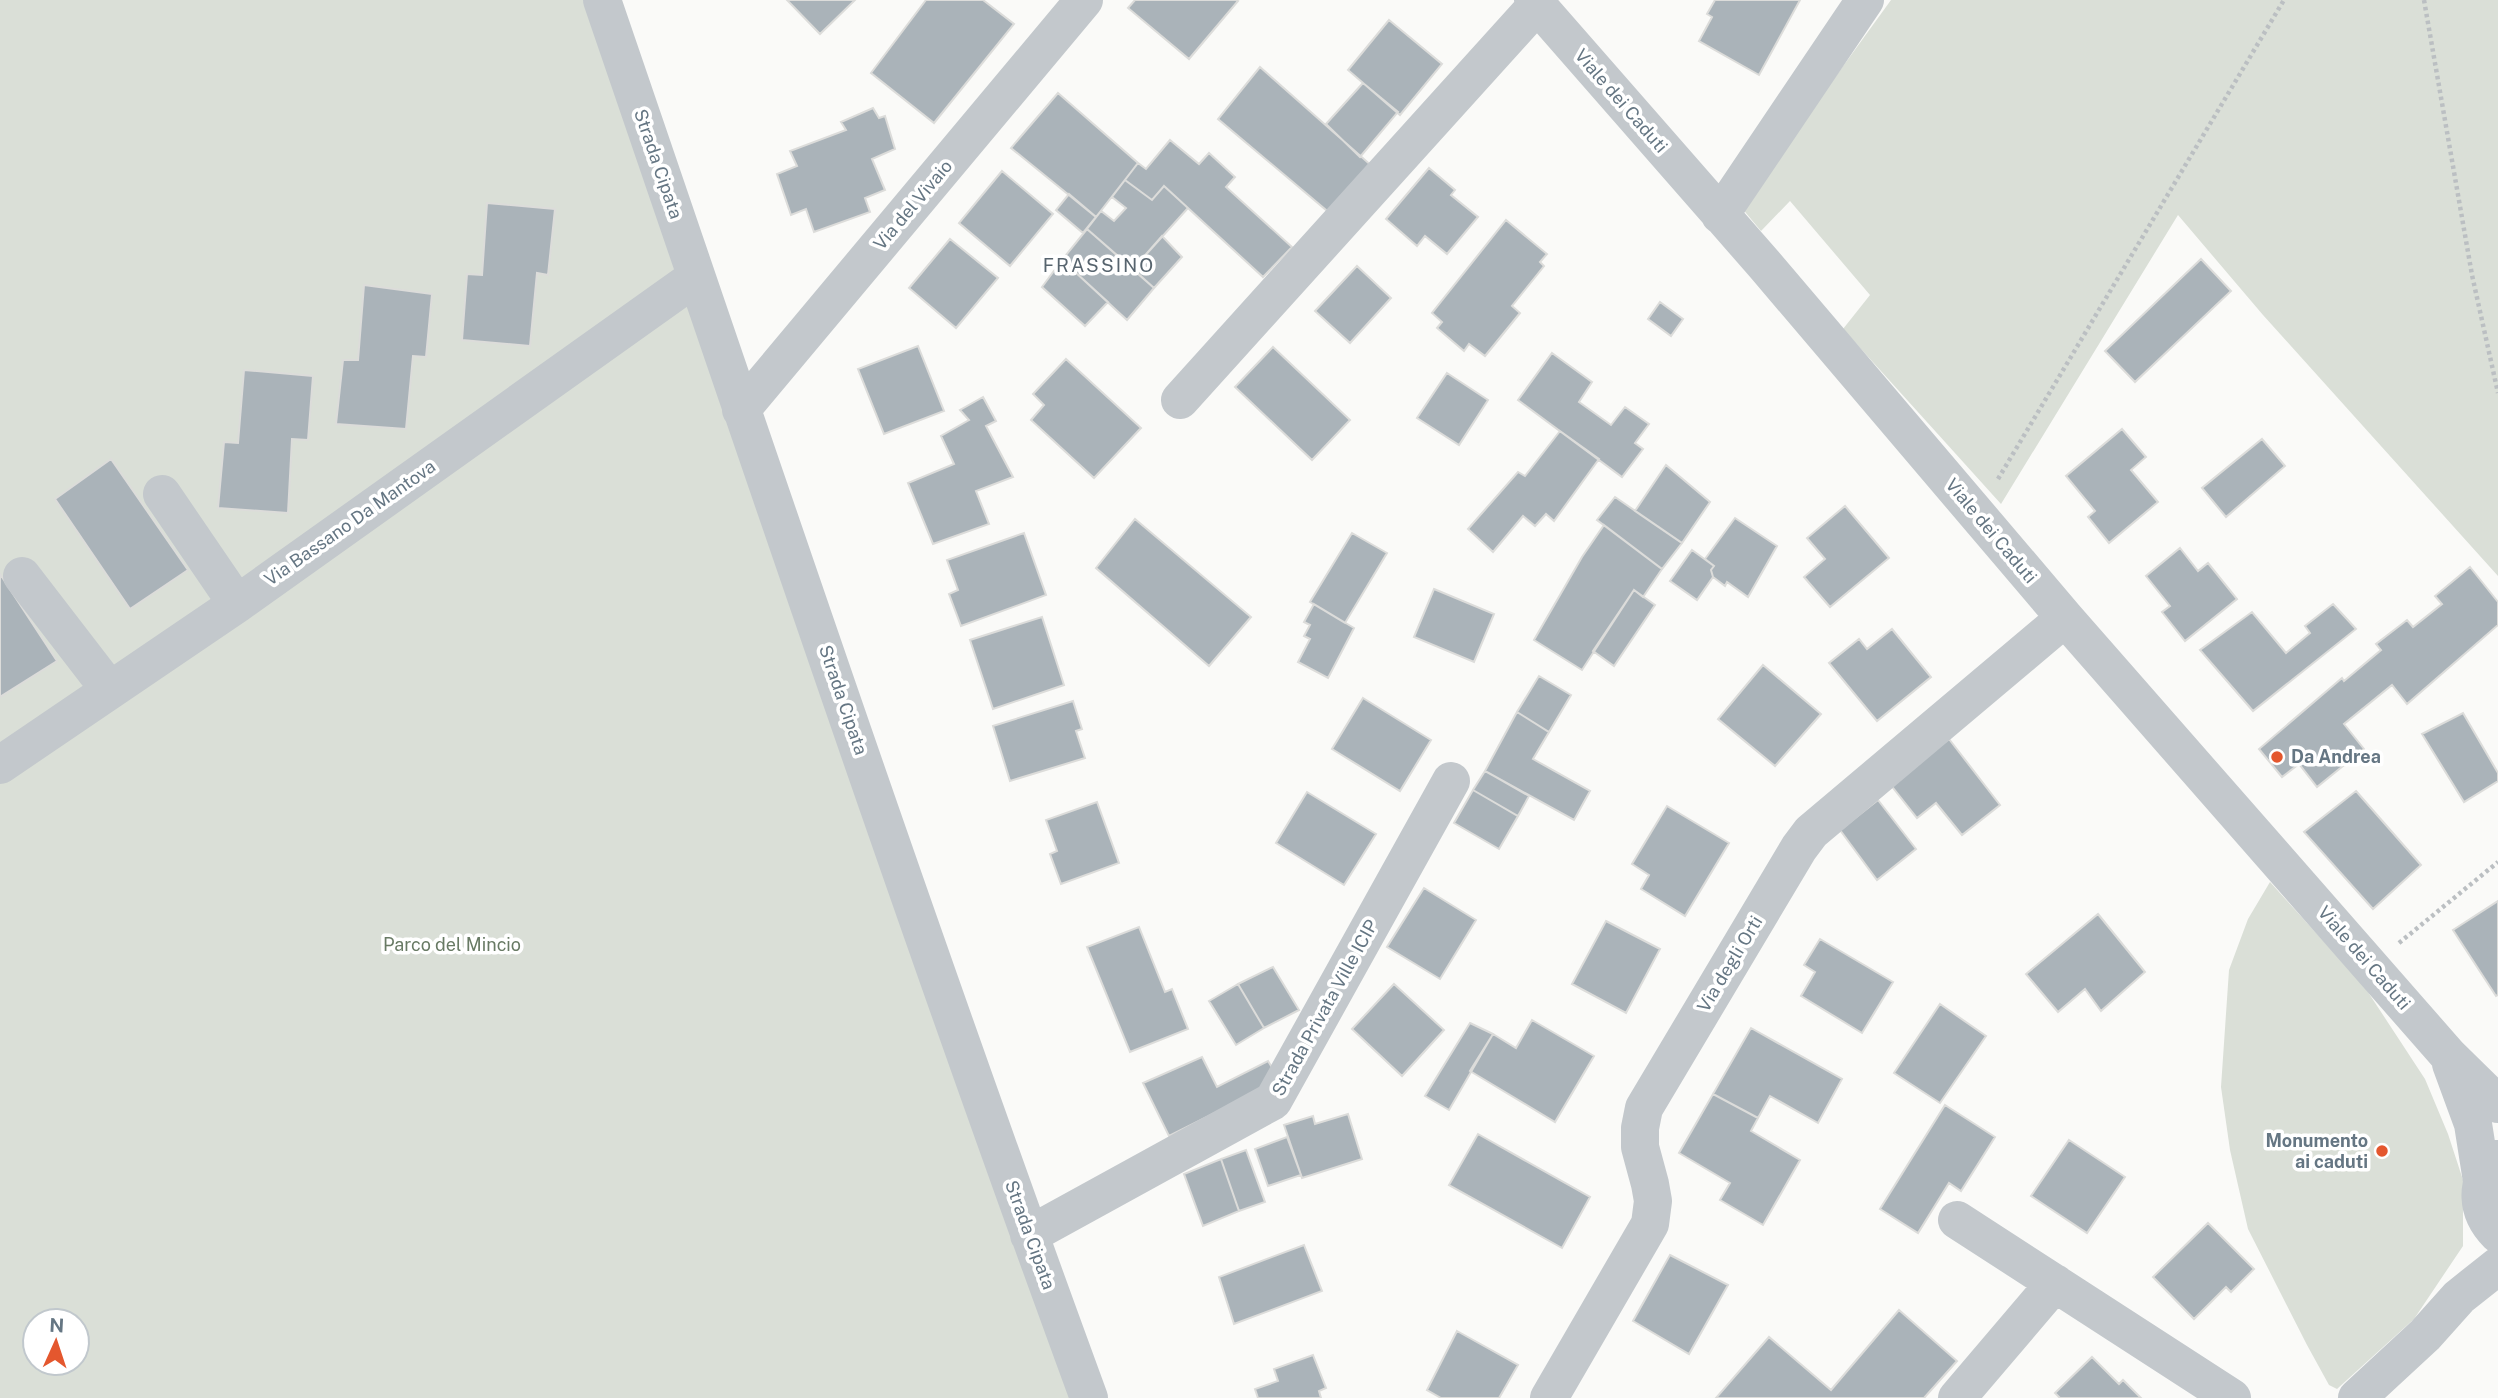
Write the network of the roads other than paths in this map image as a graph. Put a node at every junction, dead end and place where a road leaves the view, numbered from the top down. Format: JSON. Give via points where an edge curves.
{"nodes":[{"id":1,"x":602,"y":0,"type":"edge"},
{"id":2,"x":1084,"y":0,"type":"edge"},
{"id":3,"x":1865,"y":0,"type":"edge"},
{"id":4,"x":1535,"y":2,"type":"edge"},
{"id":5,"x":1720,"y":215,"type":"junction"},
{"id":6,"x":696,"y":277,"type":"junction"},
{"id":7,"x":1180,"y":400,"type":"dead end"},
{"id":8,"x":741,"y":410,"type":"junction"},
{"id":9,"x":162,"y":494,"type":"dead end"},
{"id":10,"x":22,"y":576,"type":"dead end"},
{"id":11,"x":237,"y":604,"type":"junction"},
{"id":12,"x":2064,"y":618,"type":"junction"},
{"id":13,"x":109,"y":689,"type":"junction"},
{"id":14,"x":0,"y":765,"type":"edge"},
{"id":15,"x":1451,"y":781,"type":"dead end"},
{"id":16,"x":2448,"y":1055,"type":"junction"},
{"id":17,"x":2498,"y":1104,"type":"edge"},
{"id":18,"x":2490,"y":1169,"type":"edge"},
{"id":19,"x":1957,"y":1220,"type":"dead end"},
{"id":20,"x":2492,"y":1227,"type":"edge"},
{"id":21,"x":1029,"y":1235,"type":"junction"},
{"id":22,"x":2498,"y":1266,"type":"edge"},
{"id":23,"x":2055,"y":1283,"type":"junction"},
{"id":24,"x":2459,"y":1297,"type":"junction"},
{"id":25,"x":1089,"y":1398,"type":"edge"},
{"id":26,"x":1549,"y":1398,"type":"edge"},
{"id":27,"x":1957,"y":1398,"type":"edge"},
{"id":28,"x":2232,"y":1398,"type":"edge"},
{"id":29,"x":2357,"y":1398,"type":"edge"}],
"edges":[{"from":1,"to":6,"type":"street","name":"Strada Cipata"},
{"from":2,"to":8,"type":"street","name":"Via del Vivaio"},
{"from":3,"to":5,"type":"street"},
{"from":4,"to":5,"type":"street","name":"Viale dei Caduti"},
{"from":4,"to":7,"type":"street","name":"Viale dei Caduti"},
{"from":5,"to":12,"type":"street","name":"Viale dei Caduti"},
{"from":6,"to":8,"type":"street","name":"Strada Cipata"},
{"from":6,"to":11,"type":"street","name":"Via Bassano Da Mantova"},
{"from":8,"to":21,"type":"street","name":"Strada Cipata"},
{"from":9,"to":11,"type":"street"},
{"from":10,"to":13,"type":"street"},
{"from":11,"to":13,"type":"street","name":"Via Bassano Da Mantova"},
{"from":12,"to":16,"type":"street","name":"Viale dei Caduti"},
{"from":12,"to":26,"type":"street","name":"Via degli Orti","via":[[1811,832],[1798,848],[1644,1108],[1640,1147],[1651,1192],[1650,1224]]},
{"from":13,"to":14,"type":"street","name":"Via Bassano Da Mantova"},
{"from":15,"to":21,"type":"street","name":"Strada Privata Ville ICIP","via":[[1273,1101]]},
{"from":16,"to":17,"type":"street","name":"Viale dei Caduti"},
{"from":16,"to":18,"type":"street","name":"Viale dei Caduti"},
{"from":18,"to":20,"type":"street","name":"Viale dei Caduti","via":[[2480,1204]]},
{"from":19,"to":23,"type":"street"},
{"from":20,"to":24,"type":"street"},
{"from":21,"to":25,"type":"street","name":"Strada Cipata"},
{"from":22,"to":24,"type":"street"},
{"from":23,"to":27,"type":"street"},
{"from":23,"to":28,"type":"street"},
{"from":24,"to":29,"type":"street"}]}
